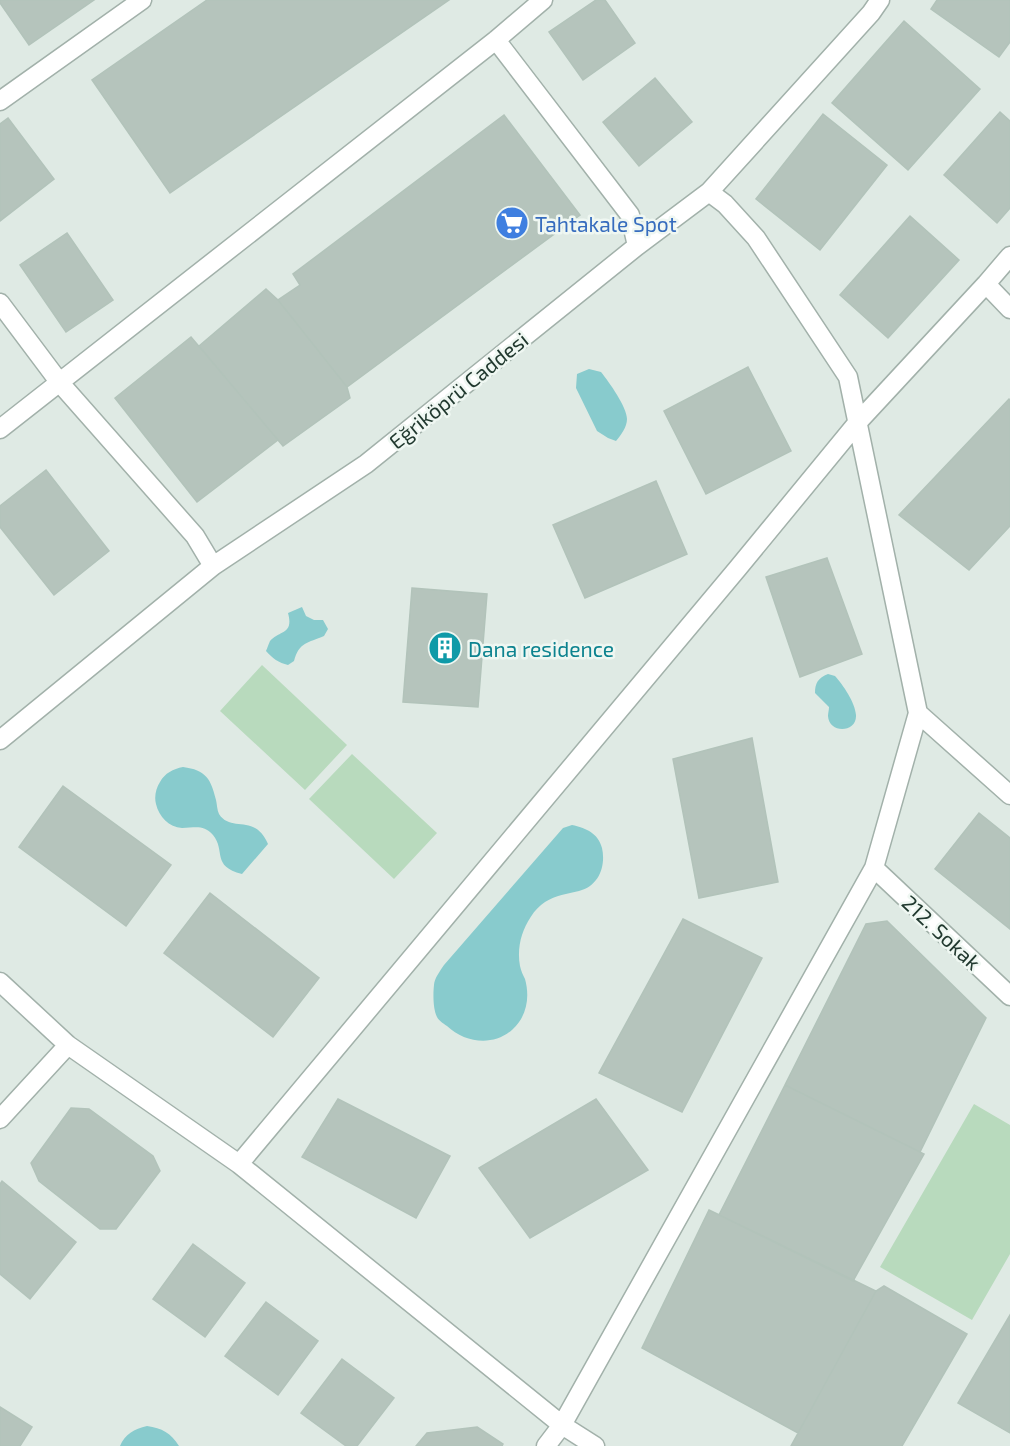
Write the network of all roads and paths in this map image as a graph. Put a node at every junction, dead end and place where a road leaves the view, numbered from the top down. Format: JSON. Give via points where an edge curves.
{"nodes":[{"id":1,"x":142,"y":0,"type":"edge"},
{"id":2,"x":543,"y":0,"type":"edge"},
{"id":3,"x":870,"y":4,"type":"edge"},
{"id":4,"x":496,"y":40,"type":"junction"},
{"id":5,"x":0,"y":101,"type":"edge"},
{"id":6,"x":710,"y":192,"type":"junction"},
{"id":7,"x":637,"y":246,"type":"junction"},
{"id":8,"x":1010,"y":256,"type":"edge"},
{"id":9,"x":986,"y":284,"type":"junction"},
{"id":10,"x":0,"y":303,"type":"edge"},
{"id":11,"x":1010,"y":309,"type":"edge"},
{"id":12,"x":60,"y":383,"type":"junction"},
{"id":13,"x":858,"y":422,"type":"junction"},
{"id":14,"x":0,"y":429,"type":"edge"},
{"id":15,"x":213,"y":566,"type":"junction"},
{"id":16,"x":918,"y":713,"type":"junction"},
{"id":17,"x":0,"y":740,"type":"edge"},
{"id":18,"x":1010,"y":795,"type":"edge"},
{"id":19,"x":874,"y":868,"type":"junction"},
{"id":20,"x":0,"y":982,"type":"edge"},
{"id":21,"x":1010,"y":996,"type":"edge"},
{"id":22,"x":68,"y":1045,"type":"junction"},
{"id":23,"x":0,"y":1119,"type":"edge"},
{"id":24,"x":239,"y":1164,"type":"junction"},
{"id":25,"x":562,"y":1425,"type":"junction"},
{"id":26,"x":546,"y":1446,"type":"edge"},
{"id":27,"x":595,"y":1446,"type":"edge"}],
"edges":[{"from":1,"to":5,"type":"street"},
{"from":2,"to":4,"type":"street"},
{"from":3,"to":6,"type":"street","name":"Eğriköprü Caddesi"},
{"from":4,"to":7,"type":"street","via":[[630,215]]},
{"from":4,"to":12,"type":"street"},
{"from":6,"to":7,"type":"street","name":"Eğriköprü Caddesi"},
{"from":6,"to":13,"type":"street","via":[[756,238],[848,377]]},
{"from":7,"to":15,"type":"street","name":"Eğriköprü Caddesi","via":[[366,464]]},
{"from":8,"to":9,"type":"street"},
{"from":9,"to":11,"type":"street"},
{"from":9,"to":13,"type":"street"},
{"from":10,"to":12,"type":"street"},
{"from":12,"to":14,"type":"street"},
{"from":12,"to":15,"type":"street","via":[[195,536]]},
{"from":13,"to":16,"type":"street"},
{"from":13,"to":24,"type":"street"},
{"from":15,"to":17,"type":"street","name":"Eğriköprü Caddesi"},
{"from":16,"to":18,"type":"street"},
{"from":16,"to":19,"type":"street"},
{"from":19,"to":21,"type":"street","name":"212. Sokak"},
{"from":19,"to":25,"type":"street"},
{"from":20,"to":22,"type":"street"},
{"from":22,"to":23,"type":"street"},
{"from":22,"to":24,"type":"street"},
{"from":24,"to":25,"type":"street"},
{"from":25,"to":26,"type":"street"},
{"from":25,"to":27,"type":"street"}]}
